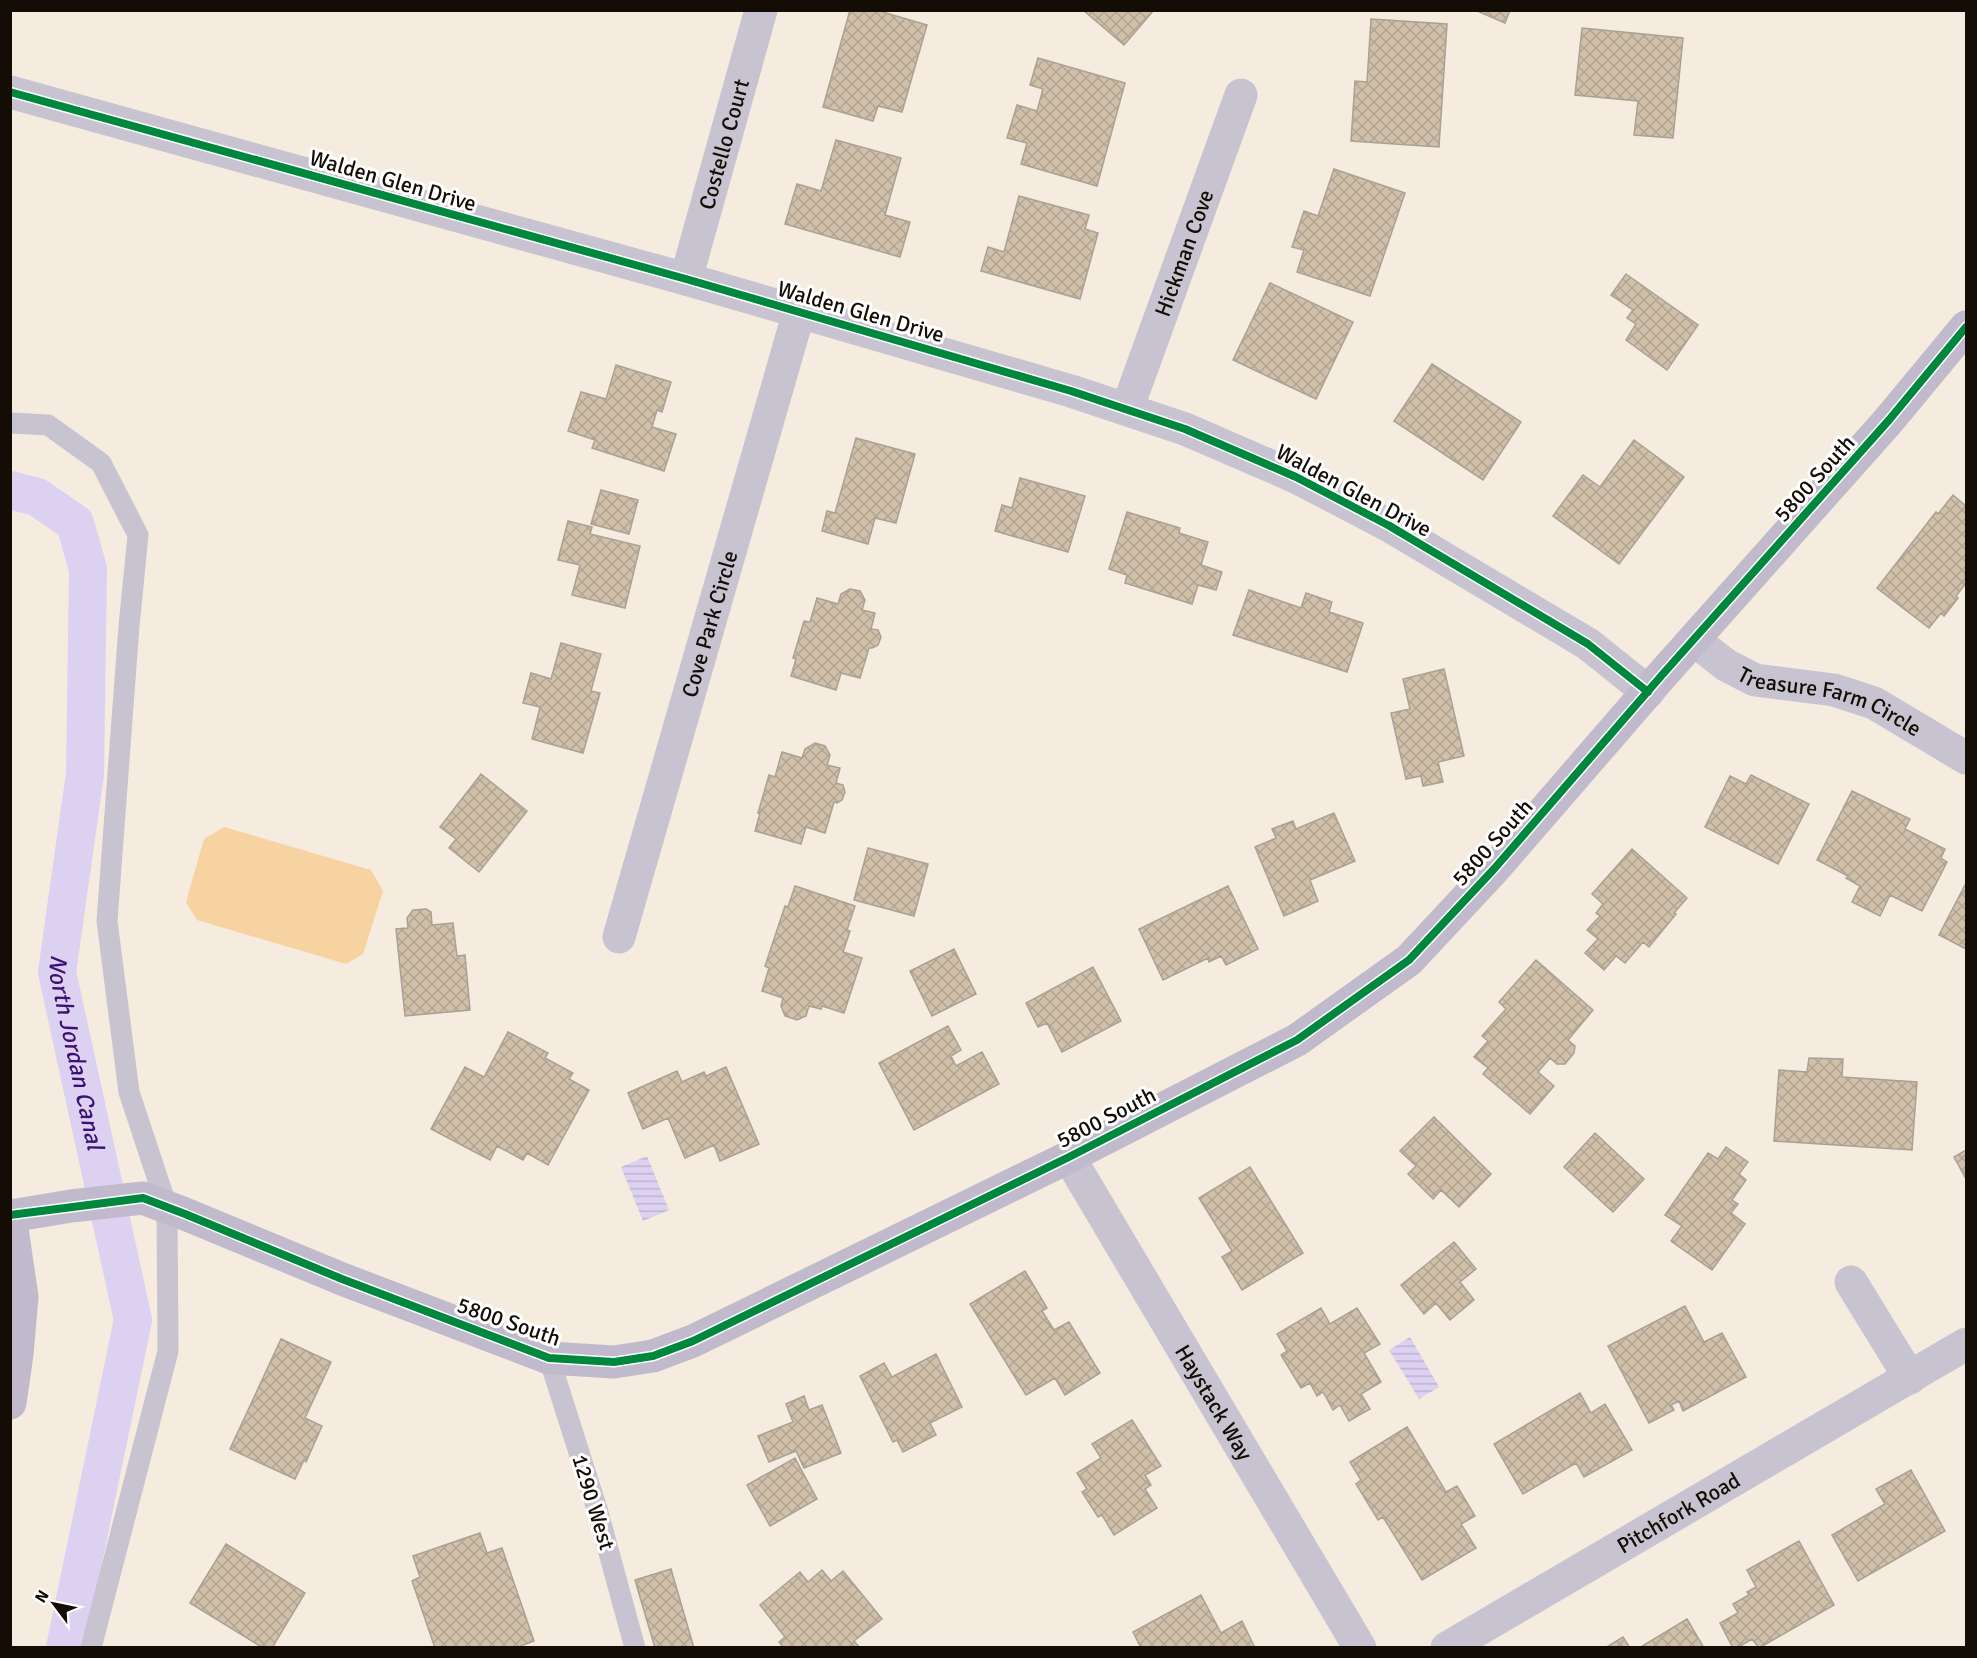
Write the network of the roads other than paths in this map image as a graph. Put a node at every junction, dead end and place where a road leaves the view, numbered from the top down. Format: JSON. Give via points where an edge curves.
{"nodes":[{"id":1,"x":761,"y":10,"type":"edge"},
{"id":2,"x":10,"y":92,"type":"edge"},
{"id":3,"x":1241,"y":95,"type":"dead end"},
{"id":4,"x":686,"y":279,"type":"junction"},
{"id":5,"x":799,"y":312,"type":"junction"},
{"id":6,"x":1966,"y":327,"type":"edge"},
{"id":7,"x":1127,"y":409,"type":"junction"},
{"id":8,"x":10,"y":423,"type":"edge"},
{"id":9,"x":1694,"y":640,"type":"junction"},
{"id":10,"x":1648,"y":692,"type":"junction"},
{"id":11,"x":1966,"y":758,"type":"edge"},
{"id":12,"x":619,"y":937,"type":"dead end"},
{"id":13,"x":1069,"y":1157,"type":"junction"},
{"id":14,"x":155,"y":1202,"type":"junction"},
{"id":15,"x":11,"y":1215,"type":"edge"},
{"id":16,"x":1851,"y":1282,"type":"dead end"},
{"id":17,"x":1966,"y":1344,"type":"edge"},
{"id":18,"x":549,"y":1358,"type":"junction"},
{"id":19,"x":1910,"y":1378,"type":"junction"},
{"id":20,"x":10,"y":1403,"type":"edge"},
{"id":21,"x":91,"y":1647,"type":"edge"},
{"id":22,"x":635,"y":1647,"type":"edge"},
{"id":23,"x":1359,"y":1647,"type":"edge"},
{"id":24,"x":1447,"y":1647,"type":"edge"}],
"edges":[{"from":1,"to":4,"type":"street","name":"Costello Court"},
{"from":2,"to":4,"type":"street","name":"Walden Glen Drive"},
{"from":3,"to":7,"type":"street","name":"Hickman Cove"},
{"from":4,"to":5,"type":"street","name":"Walden Glen Drive"},
{"from":5,"to":7,"type":"street","name":"Walden Glen Drive"},
{"from":5,"to":12,"type":"street","name":"Cove Park Circle"},
{"from":6,"to":9,"type":"street","name":"5800 South"},
{"from":7,"to":10,"type":"street","name":"Walden Glen Drive","via":[[1185,429],[1341,499],[1588,644]]},
{"from":8,"to":14,"type":"lane","via":[[48,425],[101,463],[138,535],[107,921],[129,1092]]},
{"from":9,"to":10,"type":"street","name":"5800 South"},
{"from":9,"to":11,"type":"street","name":"Treasure Farm Circle","via":[[1726,665],[1755,680],[1834,690],[1874,702]]},
{"from":10,"to":13,"type":"street","name":"5800 South","via":[[1409,960],[1297,1040]]},
{"from":13,"to":18,"type":"street","name":"5800 South","via":[[693,1341],[653,1356],[614,1362]]},
{"from":13,"to":23,"type":"street","name":"Haystack Way"},
{"from":14,"to":15,"type":"street","name":"5800 South","via":[[71,1206]]},
{"from":14,"to":18,"type":"street","name":"5800 South"},
{"from":14,"to":21,"type":"lane","via":[[168,1351]]},
{"from":15,"to":20,"type":"street","via":[[22,1297]]},
{"from":16,"to":19,"type":"street"},
{"from":17,"to":19,"type":"street","name":"Pitchfork Road"},
{"from":18,"to":22,"type":"lane","name":"1290 West"},
{"from":19,"to":24,"type":"street","name":"Pitchfork Road"}]}
